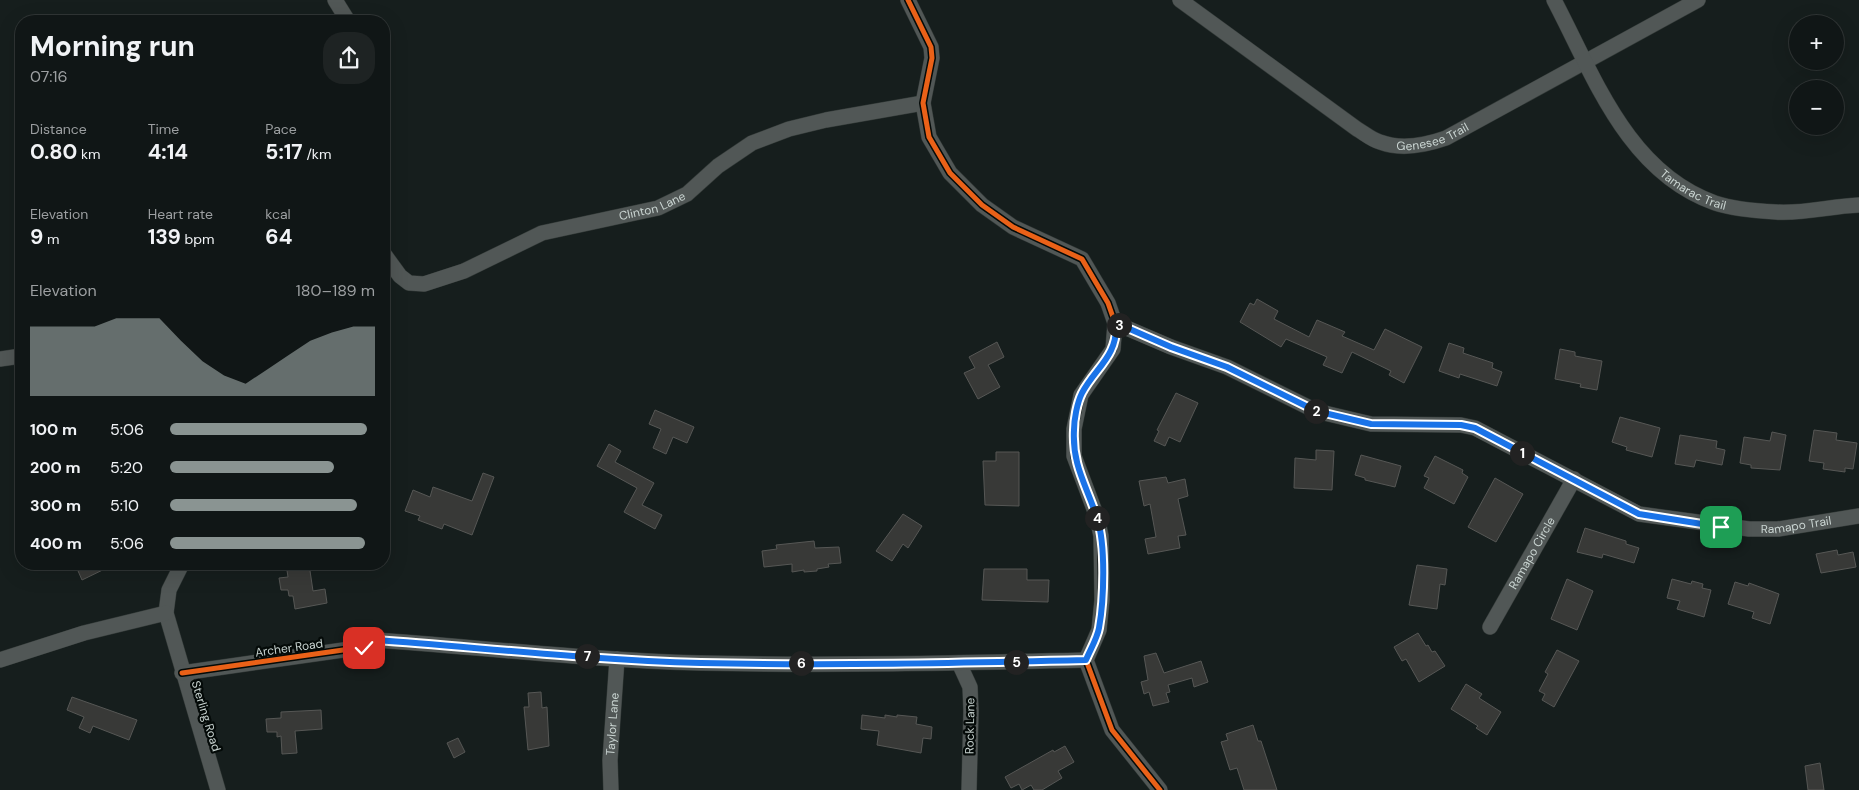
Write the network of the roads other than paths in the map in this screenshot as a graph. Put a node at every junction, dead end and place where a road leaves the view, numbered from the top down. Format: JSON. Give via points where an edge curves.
{"nodes":[{"id":1,"x":336,"y":0,"type":"edge"},
{"id":2,"x":908,"y":0,"type":"edge"},
{"id":3,"x":1180,"y":0,"type":"edge"},
{"id":4,"x":1554,"y":0,"type":"edge"},
{"id":5,"x":1698,"y":0,"type":"edge"},
{"id":6,"x":345,"y":15,"type":"edge"},
{"id":7,"x":1587,"y":62,"type":"junction"},
{"id":8,"x":923,"y":103,"type":"junction"},
{"id":9,"x":1859,"y":205,"type":"edge"},
{"id":10,"x":390,"y":262,"type":"edge"},
{"id":11,"x":1116,"y":323,"type":"junction"},
{"id":12,"x":15,"y":357,"type":"edge"},
{"id":13,"x":0,"y":359,"type":"edge"},
{"id":14,"x":1574,"y":479,"type":"junction"},
{"id":15,"x":1859,"y":516,"type":"edge"},
{"id":16,"x":179,"y":570,"type":"edge"},
{"id":17,"x":166,"y":613,"type":"junction"},
{"id":18,"x":1490,"y":627,"type":"dead end"},
{"id":19,"x":617,"y":659,"type":"junction"},
{"id":20,"x":0,"y":660,"type":"edge"},
{"id":21,"x":1086,"y":660,"type":"junction"},
{"id":22,"x":960,"y":664,"type":"junction"},
{"id":23,"x":182,"y":673,"type":"junction"},
{"id":24,"x":218,"y":790,"type":"edge"},
{"id":25,"x":611,"y":790,"type":"edge"},
{"id":26,"x":969,"y":790,"type":"edge"},
{"id":27,"x":1160,"y":790,"type":"edge"}],
"edges":[{"from":1,"to":6,"type":"street"},
{"from":2,"to":8,"type":"street","via":[[931,46],[932,58]]},
{"from":3,"to":7,"type":"street","name":"Genesee Trail","via":[[1357,129],[1381,143],[1405,146],[1446,138]]},
{"from":4,"to":7,"type":"street","name":"Tamarac Trail"},
{"from":5,"to":7,"type":"street","name":"Genesee Trail"},
{"from":7,"to":9,"type":"street","name":"Tamarac Trail","via":[[1622,129],[1637,149],[1673,182],[1698,196],[1717,204],[1776,212]]},
{"from":8,"to":10,"type":"street","name":"Clinton Lane","via":[[789,129],[752,143],[718,166],[687,194],[658,208],[542,233],[464,271],[424,284],[409,283]]},
{"from":8,"to":11,"type":"street","via":[[929,137],[950,173],[982,205],[1013,227],[1082,259]]},
{"from":11,"to":14,"type":"street","name":"Ramapo Trail","via":[[1227,367],[1316,411],[1371,424],[1475,428]]},
{"from":11,"to":21,"type":"street","via":[[1113,349],[1081,395],[1074,428],[1074,456],[1101,536],[1099,630]]},
{"from":12,"to":13,"type":"street"},
{"from":14,"to":15,"type":"street","name":"Ramapo Trail","via":[[1639,514],[1721,527],[1778,529]]},
{"from":14,"to":18,"type":"street","name":"Ramapo Circle"},
{"from":16,"to":17,"type":"street","name":"Sterling Road","via":[[169,590]]},
{"from":17,"to":20,"type":"street","via":[[84,633]]},
{"from":17,"to":23,"type":"street","name":"Sterling Road"},
{"from":19,"to":22,"type":"street","name":"Archer Road","via":[[708,663]]},
{"from":19,"to":23,"type":"street","name":"Archer Road","via":[[377,640],[364,648]]},
{"from":19,"to":25,"type":"street","name":"Taylor Lane"},
{"from":21,"to":22,"type":"street","name":"Archer Road"},
{"from":21,"to":27,"type":"street","via":[[1112,730]]},
{"from":22,"to":26,"type":"street","name":"Rock Lane","via":[[970,687]]},
{"from":23,"to":24,"type":"street","name":"Sterling Road"}]}
